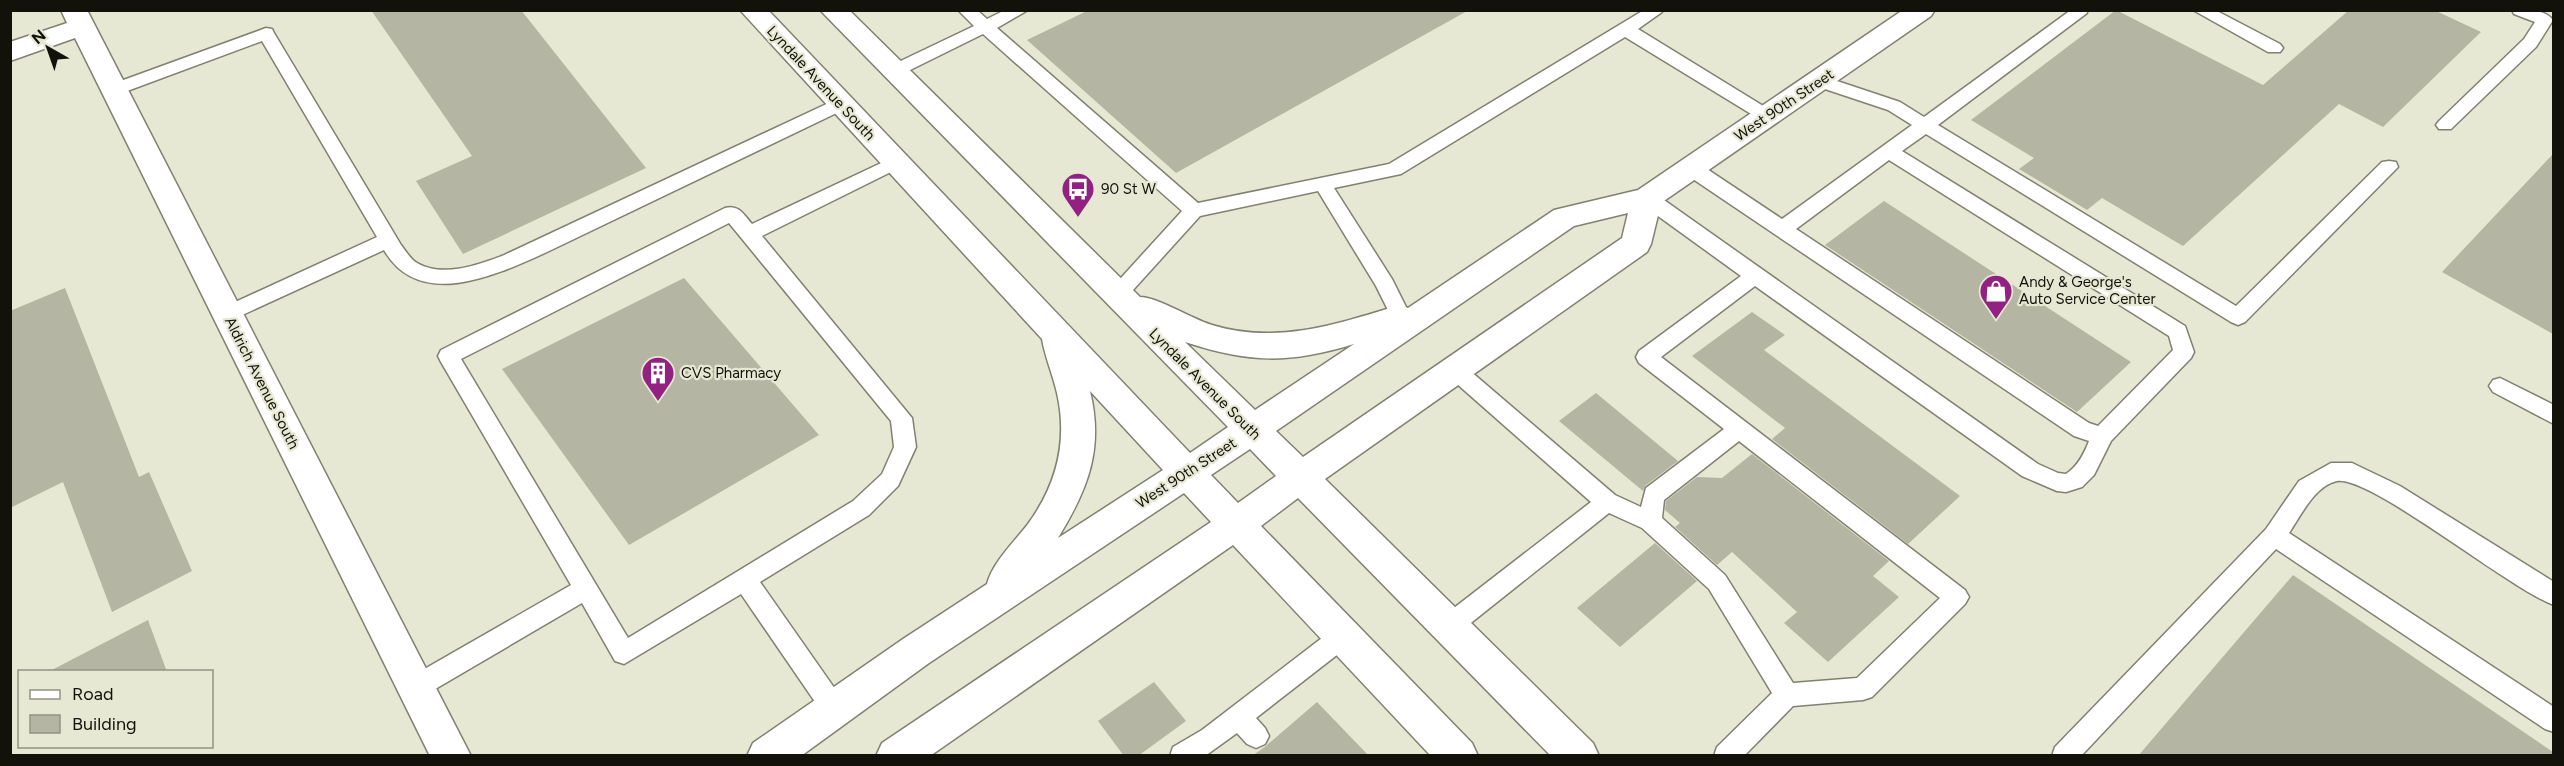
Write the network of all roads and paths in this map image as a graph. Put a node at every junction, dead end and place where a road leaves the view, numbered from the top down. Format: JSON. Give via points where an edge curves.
{"nodes":[{"id":1,"x":753,"y":10,"type":"edge"},
{"id":2,"x":833,"y":10,"type":"edge"},
{"id":3,"x":966,"y":10,"type":"edge"},
{"id":4,"x":1020,"y":10,"type":"edge"},
{"id":5,"x":1652,"y":10,"type":"edge"},
{"id":6,"x":1922,"y":10,"type":"edge"},
{"id":7,"x":2201,"y":10,"type":"edge"},
{"id":8,"x":2520,"y":10,"type":"edge"},
{"id":9,"x":2079,"y":13,"type":"dead end"},
{"id":10,"x":2549,"y":15,"type":"edge"},
{"id":11,"x":78,"y":19,"type":"edge"},
{"id":12,"x":984,"y":28,"type":"junction"},
{"id":13,"x":1625,"y":29,"type":"junction"},
{"id":14,"x":2274,"y":48,"type":"dead end"},
{"id":15,"x":10,"y":52,"type":"edge"},
{"id":16,"x":894,"y":71,"type":"junction"},
{"id":17,"x":1819,"y":81,"type":"junction"},
{"id":18,"x":113,"y":90,"type":"junction"},
{"id":19,"x":841,"y":104,"type":"junction"},
{"id":20,"x":1767,"y":116,"type":"junction"},
{"id":21,"x":2445,"y":125,"type":"dead end"},
{"id":22,"x":1926,"y":126,"type":"junction"},
{"id":23,"x":1890,"y":152,"type":"junction"},
{"id":24,"x":896,"y":162,"type":"junction"},
{"id":25,"x":2389,"y":166,"type":"dead end"},
{"id":26,"x":1691,"y":168,"type":"junction"},
{"id":27,"x":1322,"y":183,"type":"junction"},
{"id":28,"x":1647,"y":198,"type":"junction"},
{"id":29,"x":1194,"y":210,"type":"junction"},
{"id":30,"x":1782,"y":229,"type":"junction"},
{"id":31,"x":749,"y":234,"type":"junction"},
{"id":32,"x":389,"y":240,"type":"junction"},
{"id":33,"x":1755,"y":276,"type":"junction"},
{"id":34,"x":1117,"y":295,"type":"junction"},
{"id":35,"x":1436,"y":305,"type":"junction"},
{"id":36,"x":227,"y":314,"type":"junction"},
{"id":37,"x":1401,"y":317,"type":"junction"},
{"id":38,"x":1056,"y":333,"type":"junction"},
{"id":39,"x":1455,"y":370,"type":"junction"},
{"id":40,"x":2500,"y":386,"type":"dead end"},
{"id":41,"x":2553,"y":416,"type":"edge"},
{"id":42,"x":1739,"y":429,"type":"junction"},
{"id":43,"x":1251,"y":430,"type":"junction"},
{"id":44,"x":2103,"y":436,"type":"junction"},
{"id":45,"x":1187,"y":473,"type":"junction"},
{"id":46,"x":1299,"y":477,"type":"junction"},
{"id":47,"x":1607,"y":502,"type":"junction"},
{"id":48,"x":1650,"y":520,"type":"junction"},
{"id":49,"x":1236,"y":524,"type":"junction"},
{"id":50,"x":2274,"y":536,"type":"junction"},
{"id":51,"x":744,"y":579,"type":"junction"},
{"id":52,"x":586,"y":588,"type":"junction"},
{"id":53,"x":2553,"y":595,"type":"edge"},
{"id":54,"x":991,"y":601,"type":"junction"},
{"id":55,"x":1449,"y":626,"type":"junction"},
{"id":56,"x":1343,"y":636,"type":"junction"},
{"id":57,"x":416,"y":687,"type":"junction"},
{"id":58,"x":1787,"y":695,"type":"junction"},
{"id":59,"x":833,"y":707,"type":"junction"},
{"id":60,"x":1238,"y":717,"type":"junction"},
{"id":61,"x":2553,"y":722,"type":"edge"},
{"id":62,"x":1256,"y":736,"type":"dead end"},
{"id":63,"x":451,"y":756,"type":"edge"},
{"id":64,"x":767,"y":756,"type":"edge"},
{"id":65,"x":896,"y":756,"type":"edge"},
{"id":66,"x":1182,"y":756,"type":"edge"},
{"id":67,"x":1458,"y":756,"type":"edge"},
{"id":68,"x":1579,"y":756,"type":"edge"},
{"id":69,"x":1726,"y":756,"type":"edge"},
{"id":70,"x":2064,"y":756,"type":"edge"}],
"edges":[{"from":1,"to":19,"type":"street","name":"Lyndale Avenue South"},
{"from":2,"to":16,"type":"street","name":"Lyndale Avenue South"},
{"from":3,"to":12,"type":"lane"},
{"from":4,"to":12,"type":"lane"},
{"from":5,"to":13,"type":"lane"},
{"from":6,"to":17,"type":"street","name":"West 90th Street"},
{"from":7,"to":14,"type":"lane"},
{"from":8,"to":10,"type":"lane"},
{"from":9,"to":22,"type":"lane"},
{"from":10,"to":21,"type":"lane","via":[[2530,43]]},
{"from":11,"to":15,"type":"street"},
{"from":11,"to":18,"type":"street","name":"Aldrich Avenue South"},
{"from":12,"to":16,"type":"lane"},
{"from":12,"to":29,"type":"lane"},
{"from":13,"to":20,"type":"lane"},
{"from":13,"to":27,"type":"lane","via":[[1394,169]]},
{"from":16,"to":34,"type":"street","name":"Lyndale Avenue South"},
{"from":17,"to":20,"type":"street","name":"West 90th Street"},
{"from":17,"to":22,"type":"lane","via":[[1894,106]]},
{"from":18,"to":32,"type":"lane","via":[[266,33]]},
{"from":18,"to":36,"type":"street","name":"Aldrich Avenue South"},
{"from":19,"to":24,"type":"street","name":"Lyndale Avenue South"},
{"from":19,"to":32,"type":"lane","via":[[540,247],[465,276],[434,276],[408,267]]},
{"from":20,"to":26,"type":"street","name":"West 90th Street"},
{"from":22,"to":23,"type":"lane"},
{"from":22,"to":25,"type":"lane","via":[[2238,317]]},
{"from":23,"to":30,"type":"lane"},
{"from":23,"to":44,"type":"lane","via":[[2178,332],[2184,352]]},
{"from":24,"to":31,"type":"lane"},
{"from":24,"to":38,"type":"street","name":"Lyndale Avenue South"},
{"from":26,"to":28,"type":"street","name":"West 90th Street"},
{"from":26,"to":30,"type":"lane"},
{"from":27,"to":29,"type":"lane"},
{"from":27,"to":37,"type":"lane"},
{"from":28,"to":33,"type":"lane"},
{"from":28,"to":35,"type":"street","name":"West 90th Street","via":[[1565,218]]},
{"from":28,"to":39,"type":"street","via":[[1636,244]]},
{"from":29,"to":34,"type":"lane"},
{"from":30,"to":44,"type":"lane","via":[[2082,430]]},
{"from":31,"to":51,"type":"lane","via":[[901,418],[905,447],[890,480],[861,508]]},
{"from":31,"to":52,"type":"lane","via":[[732,213],[447,356]]},
{"from":32,"to":36,"type":"lane"},
{"from":33,"to":42,"type":"lane","via":[[1646,357]]},
{"from":33,"to":44,"type":"lane","via":[[2030,470],[2059,483],[2077,479],[2090,466]]},
{"from":34,"to":37,"type":"street","via":[[1171,324],[1215,339],[1259,346],[1296,346]]},
{"from":34,"to":43,"type":"street","name":"Lyndale Avenue South"},
{"from":35,"to":37,"type":"street"},
{"from":35,"to":43,"type":"street","name":"West 90th Street"},
{"from":36,"to":57,"type":"street","name":"Aldrich Avenue South"},
{"from":38,"to":45,"type":"street","name":"Lyndale Avenue South"},
{"from":38,"to":54,"type":"street","via":[[1080,426],[1077,456],[1068,489],[1051,521]]},
{"from":39,"to":46,"type":"street"},
{"from":39,"to":47,"type":"lane"},
{"from":40,"to":41,"type":"lane"},
{"from":42,"to":48,"type":"lane","via":[[1654,495]]},
{"from":42,"to":58,"type":"lane","via":[[1957,597],[1863,689]]},
{"from":43,"to":45,"type":"street","name":"West 90th Street"},
{"from":43,"to":46,"type":"street","name":"Lyndale Avenue South"},
{"from":45,"to":49,"type":"street","name":"Lyndale Avenue South"},
{"from":45,"to":54,"type":"street","name":"West 90th Street"},
{"from":46,"to":49,"type":"street"},
{"from":46,"to":55,"type":"street","name":"Lyndale Avenue South"},
{"from":47,"to":48,"type":"lane"},
{"from":47,"to":55,"type":"lane"},
{"from":48,"to":58,"type":"lane","via":[[1717,582]]},
{"from":49,"to":56,"type":"street","name":"Lyndale Avenue South"},
{"from":49,"to":65,"type":"street"},
{"from":50,"to":53,"type":"lane","via":[[2307,488],[2331,472],[2352,471]]},
{"from":50,"to":61,"type":"lane"},
{"from":50,"to":70,"type":"lane"},
{"from":51,"to":52,"type":"lane","via":[[624,653]]},
{"from":51,"to":59,"type":"lane"},
{"from":52,"to":57,"type":"lane"},
{"from":54,"to":59,"type":"street","name":"West 90th Street"},
{"from":55,"to":68,"type":"street","name":"Lyndale Avenue South"},
{"from":56,"to":60,"type":"lane"},
{"from":56,"to":67,"type":"street","name":"Lyndale Avenue South"},
{"from":57,"to":63,"type":"street","name":"Aldrich Avenue South"},
{"from":58,"to":69,"type":"lane"},
{"from":59,"to":64,"type":"street","name":"West 90th Street"},
{"from":60,"to":62,"type":"lane"},
{"from":60,"to":66,"type":"lane"}]}
